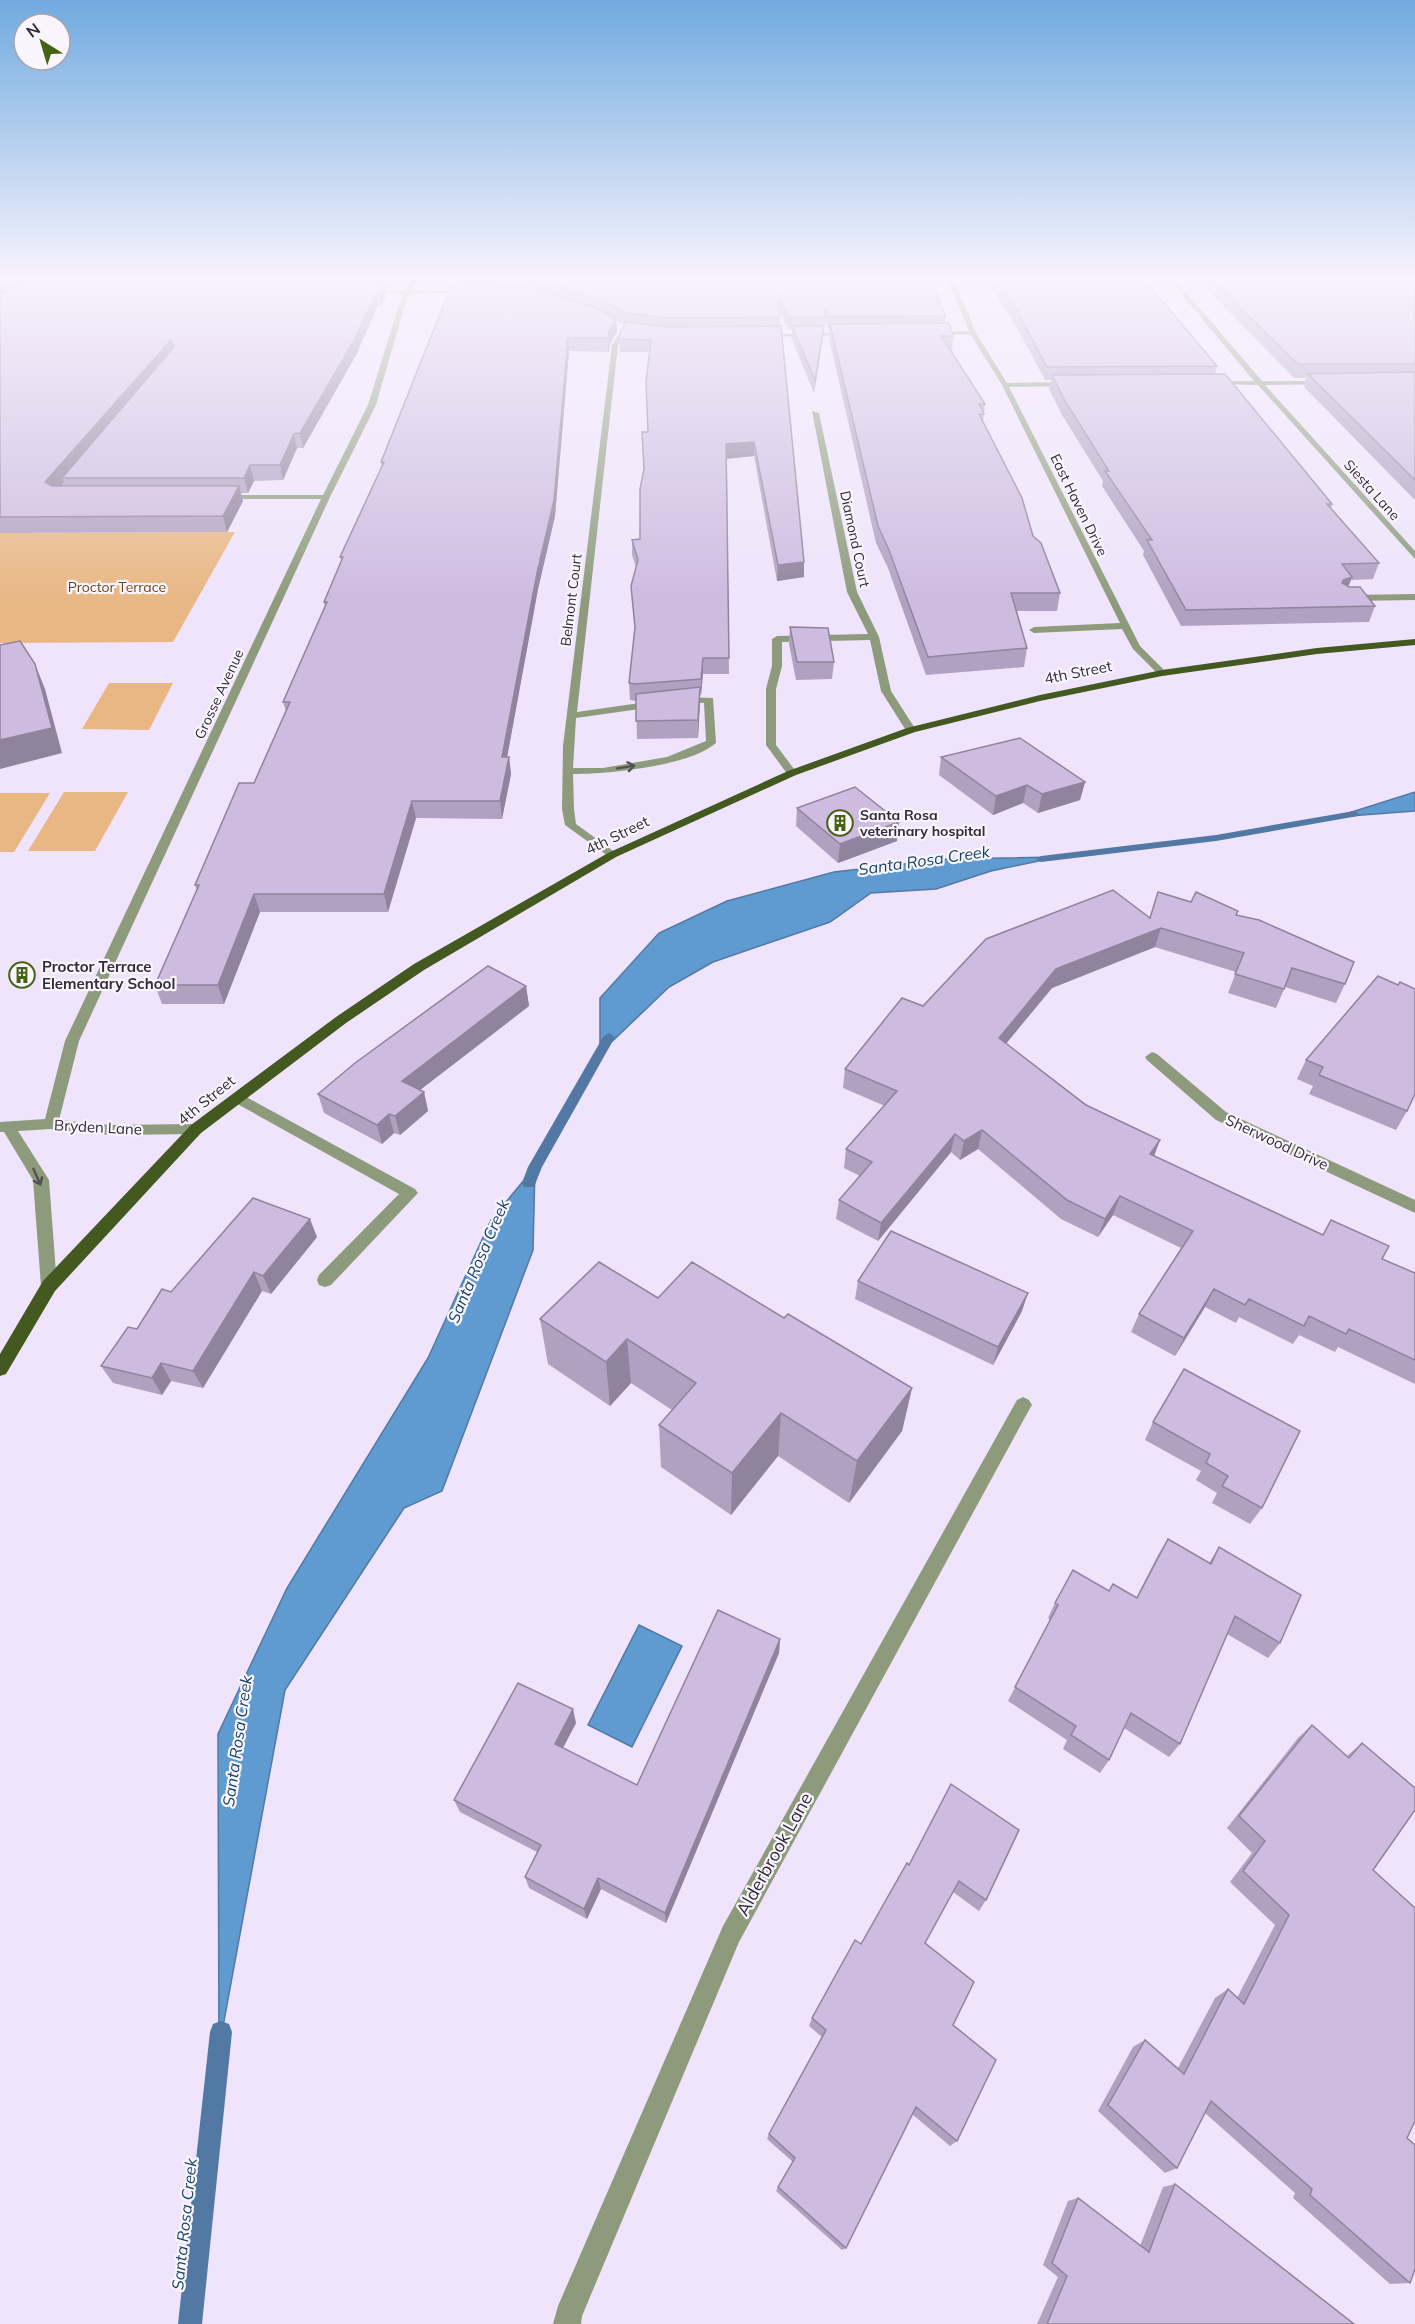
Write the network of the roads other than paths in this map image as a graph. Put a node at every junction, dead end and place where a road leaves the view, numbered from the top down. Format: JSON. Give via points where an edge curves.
{"nodes":[{"id":1,"x":378,"y":385,"type":"edge"},
{"id":2,"x":610,"y":385,"type":"edge"},
{"id":3,"x":1005,"y":385,"type":"edge"},
{"id":4,"x":1262,"y":385,"type":"edge"},
{"id":5,"x":815,"y":413,"type":"dead end"},
{"id":6,"x":209,"y":497,"type":"edge"},
{"id":7,"x":326,"y":497,"type":"junction"},
{"id":8,"x":1415,"y":556,"type":"edge"},
{"id":9,"x":1415,"y":597,"type":"edge"},
{"id":10,"x":1343,"y":598,"type":"edge"},
{"id":11,"x":1126,"y":626,"type":"junction"},
{"id":12,"x":1034,"y":630,"type":"dead end"},
{"id":13,"x":874,"y":637,"type":"junction"},
{"id":14,"x":1415,"y":642,"type":"edge"},
{"id":15,"x":1162,"y":673,"type":"junction"},
{"id":16,"x":571,"y":716,"type":"junction"},
{"id":17,"x":911,"y":730,"type":"junction"},
{"id":18,"x":568,"y":771,"type":"junction"},
{"id":19,"x":792,"y":773,"type":"junction"},
{"id":20,"x":612,"y":855,"type":"junction"},
{"id":21,"x":1152,"y":1057,"type":"dead end"},
{"id":22,"x":237,"y":1098,"type":"junction"},
{"id":23,"x":51,"y":1124,"type":"junction"},
{"id":24,"x":4,"y":1127,"type":"edge"},
{"id":25,"x":196,"y":1129,"type":"junction"},
{"id":26,"x":1415,"y":1207,"type":"edge"},
{"id":27,"x":325,"y":1280,"type":"dead end"},
{"id":28,"x":49,"y":1286,"type":"junction"},
{"id":29,"x":0,"y":1368,"type":"edge"},
{"id":30,"x":1023,"y":1405,"type":"dead end"},
{"id":31,"x":567,"y":2324,"type":"edge"}],
"edges":[{"from":1,"to":7,"type":"street","name":"Grosse Avenue"},
{"from":2,"to":16,"type":"street","name":"Belmont Court"},
{"from":3,"to":11,"type":"street","name":"East Haven Drive"},
{"from":4,"to":8,"type":"street","name":"Siesta Lane"},
{"from":5,"to":13,"type":"street","name":"Diamond Court","via":[[852,592]]},
{"from":6,"to":7,"type":"street"},
{"from":7,"to":23,"type":"street","name":"Grosse Avenue","via":[[72,1041]]},
{"from":9,"to":10,"type":"street"},
{"from":11,"to":12,"type":"street"},
{"from":11,"to":15,"type":"street","name":"East Haven Drive","via":[[1136,647]]},
{"from":13,"to":17,"type":"street","name":"Diamond Court","via":[[886,691]]},
{"from":13,"to":19,"type":"street","via":[[777,639],[777,666],[771,689],[771,745]]},
{"from":14,"to":15,"type":"main road","name":"4th Street"},
{"from":15,"to":17,"type":"main road","name":"4th Street"},
{"from":16,"to":18,"type":"street","name":"Belmont Court"},
{"from":18,"to":16,"type":"street","one_way":true,"via":[[603,771],[669,760],[711,743],[709,700]]},
{"from":17,"to":19,"type":"main road","name":"4th Street"},
{"from":18,"to":20,"type":"street","name":"Belmont Court","via":[[571,825]]},
{"from":19,"to":20,"type":"main road","name":"4th Street"},
{"from":20,"to":22,"type":"main road","name":"4th Street","via":[[419,967]]},
{"from":21,"to":26,"type":"street","name":"Sherwood Drive","via":[[1221,1116]]},
{"from":22,"to":25,"type":"main road","name":"4th Street"},
{"from":22,"to":27,"type":"street","via":[[410,1193]]},
{"from":23,"to":24,"type":"street","name":"Bryden Lane"},
{"from":23,"to":25,"type":"street","name":"Bryden Lane","via":[[110,1130]]},
{"from":24,"to":28,"type":"street","one_way":true,"via":[[41,1180]]},
{"from":25,"to":28,"type":"main road","name":"4th Street"},
{"from":28,"to":29,"type":"main road","name":"4th Street"},
{"from":30,"to":31,"type":"street","name":"Alderbrook Lane","via":[[731,1934]]}]}
